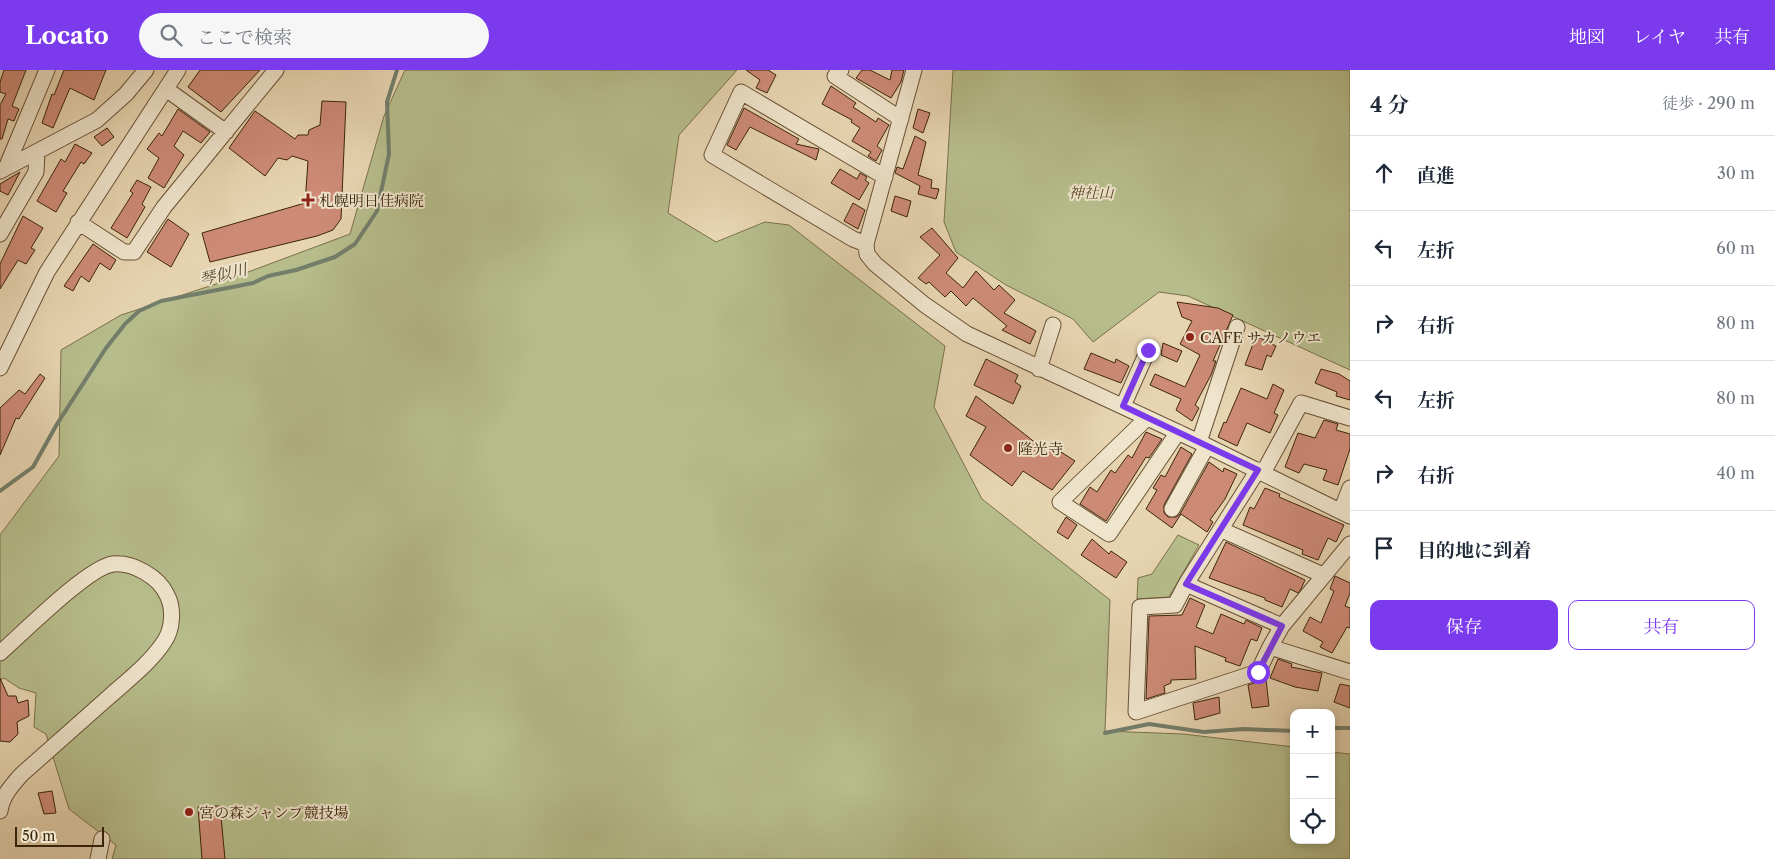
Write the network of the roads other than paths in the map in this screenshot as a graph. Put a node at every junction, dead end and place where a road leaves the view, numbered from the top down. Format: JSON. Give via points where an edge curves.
{"nodes":[{"id":1,"x":47,"y":70,"type":"edge"},
{"id":2,"x":146,"y":70,"type":"edge"},
{"id":3,"x":178,"y":70,"type":"edge"},
{"id":4,"x":276,"y":70,"type":"edge"},
{"id":5,"x":841,"y":70,"type":"edge"},
{"id":6,"x":914,"y":70,"type":"edge"},
{"id":7,"x":166,"y":89,"type":"junction"},
{"id":8,"x":901,"y":119,"type":"junction"},
{"id":9,"x":226,"y":132,"type":"junction"},
{"id":10,"x":7,"y":149,"type":"edge"},
{"id":11,"x":38,"y":152,"type":"junction"},
{"id":12,"x":3,"y":170,"type":"edge"},
{"id":13,"x":884,"y":177,"type":"junction"},
{"id":14,"x":78,"y":222,"type":"junction"},
{"id":15,"x":0,"y":234,"type":"edge"},
{"id":16,"x":866,"y":244,"type":"junction"},
{"id":17,"x":1053,"y":325,"type":"dead end"},
{"id":18,"x":1237,"y":327,"type":"dead end"},
{"id":19,"x":1148,"y":350,"type":"dead end"},
{"id":20,"x":0,"y":368,"type":"edge"},
{"id":21,"x":1039,"y":369,"type":"junction"},
{"id":22,"x":1123,"y":406,"type":"junction"},
{"id":23,"x":1147,"y":418,"type":"junction"},
{"id":24,"x":1350,"y":418,"type":"edge"},
{"id":25,"x":1178,"y":432,"type":"junction"},
{"id":26,"x":1204,"y":444,"type":"junction"},
{"id":27,"x":1261,"y":472,"type":"junction"},
{"id":28,"x":1350,"y":488,"type":"edge"},
{"id":29,"x":1172,"y":509,"type":"dead end"},
{"id":30,"x":1345,"y":514,"type":"edge"},
{"id":31,"x":1222,"y":530,"type":"junction"},
{"id":32,"x":1350,"y":544,"type":"edge"},
{"id":33,"x":1323,"y":575,"type":"junction"},
{"id":34,"x":1186,"y":584,"type":"junction"},
{"id":35,"x":1282,"y":626,"type":"junction"},
{"id":36,"x":1270,"y":647,"type":"junction"},
{"id":37,"x":0,"y":653,"type":"edge"},
{"id":38,"x":1350,"y":672,"type":"edge"},
{"id":39,"x":0,"y":811,"type":"edge"},
{"id":40,"x":102,"y":839,"type":"dead end"},
{"id":41,"x":98,"y":859,"type":"edge"}],
"edges":[{"from":1,"to":10,"type":"street"},
{"from":2,"to":11,"type":"street","via":[[126,94],[96,120]]},
{"from":3,"to":7,"type":"street"},
{"from":4,"to":9,"type":"street"},
{"from":5,"to":8,"type":"street","via":[[835,76]]},
{"from":6,"to":8,"type":"street"},
{"from":7,"to":9,"type":"street"},
{"from":7,"to":14,"type":"street"},
{"from":8,"to":13,"type":"street"},
{"from":9,"to":14,"type":"street","via":[[164,207],[134,252],[124,252]]},
{"from":10,"to":12,"type":"street"},
{"from":11,"to":12,"type":"street"},
{"from":11,"to":15,"type":"street","via":[[36,172]]},
{"from":13,"to":16,"type":"street"},
{"from":13,"to":16,"type":"street","via":[[741,92],[712,155]]},
{"from":14,"to":20,"type":"street","via":[[37,289]]},
{"from":16,"to":21,"type":"street","via":[[867,254],[875,264],[924,305],[967,334]]},
{"from":17,"to":21,"type":"street"},
{"from":18,"to":26,"type":"street"},
{"from":19,"to":22,"type":"street"},
{"from":21,"to":22,"type":"street"},
{"from":22,"to":23,"type":"street"},
{"from":23,"to":25,"type":"street"},
{"from":23,"to":25,"type":"street","via":[[1060,502],[1109,534]]},
{"from":24,"to":27,"type":"street","via":[[1301,403]]},
{"from":25,"to":26,"type":"street"},
{"from":26,"to":27,"type":"street"},
{"from":26,"to":29,"type":"street"},
{"from":27,"to":30,"type":"street"},
{"from":27,"to":31,"type":"street"},
{"from":28,"to":30,"type":"street"},
{"from":31,"to":33,"type":"street"},
{"from":31,"to":34,"type":"street"},
{"from":32,"to":33,"type":"street"},
{"from":33,"to":35,"type":"street"},
{"from":34,"to":35,"type":"street"},
{"from":34,"to":36,"type":"street","via":[[1175,605],[1140,607],[1136,712],[1258,672]]},
{"from":35,"to":36,"type":"street"},
{"from":36,"to":38,"type":"street"},
{"from":37,"to":39,"type":"street","via":[[81,582],[113,564],[130,566],[146,573],[167,595],[172,612],[171,628],[165,641],[146,664],[22,774],[1,803]]},
{"from":40,"to":41,"type":"street"}]}
